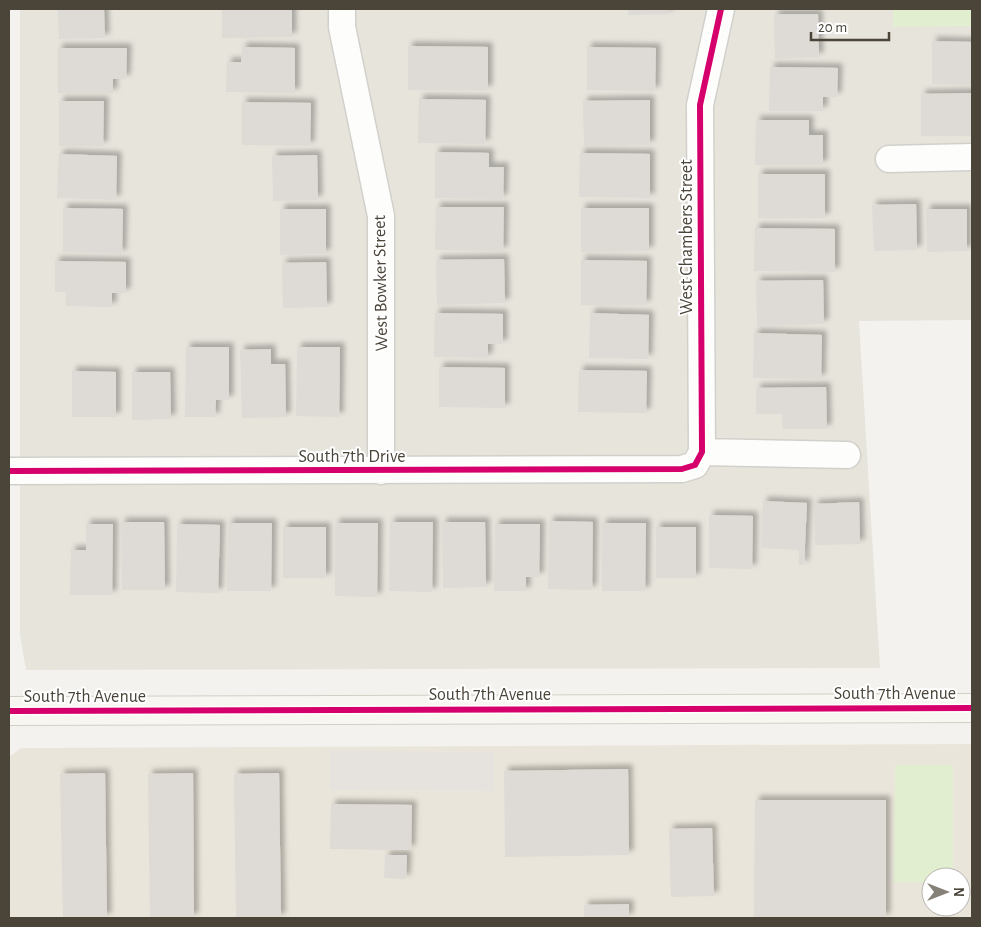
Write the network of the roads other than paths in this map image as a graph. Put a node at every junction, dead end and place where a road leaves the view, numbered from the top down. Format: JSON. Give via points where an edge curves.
{"nodes":[{"id":1,"x":342,"y":9,"type":"edge"},
{"id":2,"x":722,"y":9,"type":"edge"},
{"id":3,"x":972,"y":157,"type":"edge"},
{"id":4,"x":889,"y":159,"type":"dead end"},
{"id":5,"x":847,"y":455,"type":"dead end"},
{"id":6,"x":699,"y":459,"type":"junction"},
{"id":7,"x":9,"y":471,"type":"edge"},
{"id":8,"x":381,"y":471,"type":"junction"},
{"id":9,"x":972,"y":708,"type":"edge"},
{"id":10,"x":9,"y":711,"type":"edge"}],
"edges":[{"from":1,"to":8,"type":"street","name":"West Bowker Street","via":[[342,27],[381,216]]},
{"from":2,"to":6,"type":"street","name":"West Chambers Street","via":[[700,105]]},
{"from":3,"to":4,"type":"street"},
{"from":5,"to":6,"type":"street","name":"South 7th Drive"},
{"from":6,"to":8,"type":"street","name":"South 7th Drive","via":[[682,470]]},
{"from":7,"to":8,"type":"street","name":"South 7th Drive"},
{"from":9,"to":10,"type":"main road","name":"South 7th Avenue"}]}
